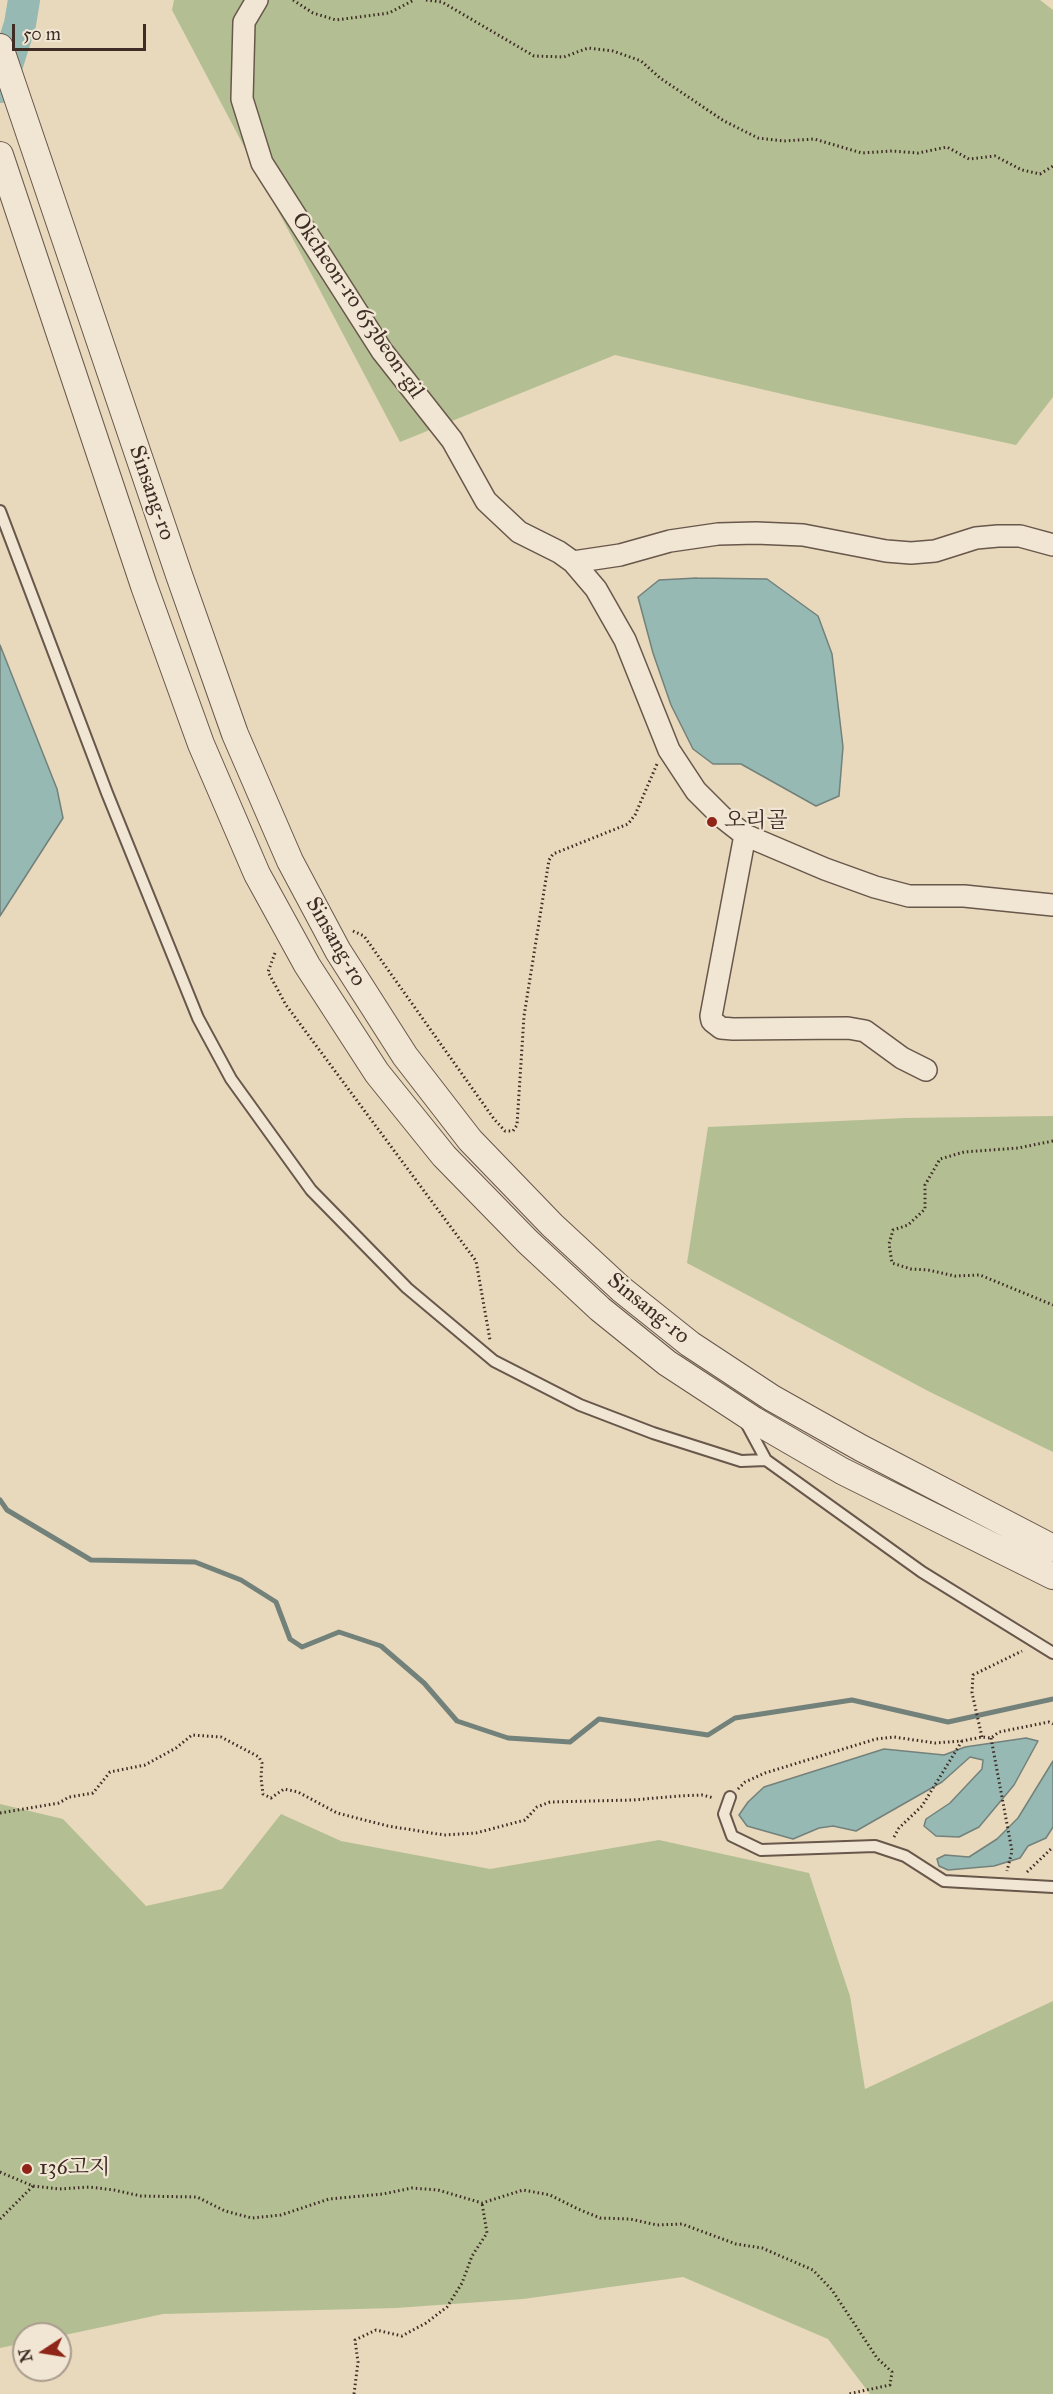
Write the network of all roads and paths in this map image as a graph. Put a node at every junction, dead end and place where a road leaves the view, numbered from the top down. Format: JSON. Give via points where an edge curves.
{"nodes":[{"id":1,"x":257,"y":0,"type":"edge"},
{"id":2,"x":293,"y":0,"type":"edge"},
{"id":3,"x":414,"y":0,"type":"edge"},
{"id":4,"x":426,"y":0,"type":"edge"},
{"id":5,"x":0,"y":47,"type":"edge"},
{"id":6,"x":0,"y":155,"type":"edge"},
{"id":7,"x":1053,"y":166,"type":"edge"},
{"id":8,"x":0,"y":511,"type":"edge"},
{"id":9,"x":1053,"y":545,"type":"edge"},
{"id":10,"x":573,"y":562,"type":"junction"},
{"id":11,"x":657,"y":764,"type":"dead end"},
{"id":12,"x":745,"y":835,"type":"junction"},
{"id":13,"x":1053,"y":905,"type":"edge"},
{"id":14,"x":344,"y":941,"type":"junction"},
{"id":15,"x":277,"y":950,"type":"dead end"},
{"id":16,"x":926,"y":1070,"type":"dead end"},
{"id":17,"x":1053,"y":1141,"type":"edge"},
{"id":18,"x":1053,"y":1305,"type":"edge"},
{"id":19,"x":490,"y":1340,"type":"dead end"},
{"id":20,"x":740,"y":1410,"type":"junction"},
{"id":21,"x":766,"y":1460,"type":"junction"},
{"id":22,"x":1053,"y":1548,"type":"edge"},
{"id":23,"x":1053,"y":1576,"type":"edge"},
{"id":24,"x":1024,"y":1650,"type":"dead end"},
{"id":25,"x":1053,"y":1653,"type":"edge"},
{"id":26,"x":1053,"y":1724,"type":"edge"},
{"id":27,"x":982,"y":1737,"type":"junction"},
{"id":28,"x":991,"y":1738,"type":"junction"},
{"id":29,"x":962,"y":1741,"type":"junction"},
{"id":30,"x":730,"y":1797,"type":"junction"},
{"id":31,"x":0,"y":1813,"type":"edge"},
{"id":32,"x":1053,"y":1847,"type":"edge"},
{"id":33,"x":885,"y":1850,"type":"junction"},
{"id":34,"x":1006,"y":1867,"type":"dead end"},
{"id":35,"x":1013,"y":1885,"type":"junction"},
{"id":36,"x":1053,"y":1887,"type":"edge"},
{"id":37,"x":0,"y":2172,"type":"edge"},
{"id":38,"x":33,"y":2186,"type":"junction"},
{"id":39,"x":482,"y":2203,"type":"junction"},
{"id":40,"x":0,"y":2219,"type":"edge"},
{"id":41,"x":354,"y":2394,"type":"edge"},
{"id":42,"x":848,"y":2394,"type":"edge"}],
"edges":[{"from":1,"to":10,"type":"street","name":"Okcheon-ro 653beon-gil","via":[[244,22],[242,99],[262,164],[382,351],[452,440],[486,501],[519,532]]},
{"from":2,"to":3,"type":"path","via":[[313,13],[336,20],[388,13]]},
{"from":4,"to":7,"type":"path","via":[[442,2],[534,56],[564,57],[588,48],[613,51],[641,61],[724,121],[758,138],[814,139],[862,153],[918,153],[947,147],[969,159],[995,156],[1040,174]]},
{"from":5,"to":14,"type":"street","name":"Sinsang-ro","via":[[178,575],[236,734],[290,861]]},
{"from":6,"to":20,"type":"street","name":"Sinsang-ro","via":[[201,744],[257,874],[308,964],[377,1073],[444,1156],[600,1309],[667,1363]]},
{"from":8,"to":21,"type":"lane","via":[[107,793],[203,1029],[231,1079],[311,1190],[407,1288],[494,1362],[580,1405],[653,1433],[741,1461]]},
{"from":9,"to":10,"type":"street","via":[[1020,536],[998,536],[911,553],[803,535],[718,534]]},
{"from":10,"to":12,"type":"street","name":"Okcheon-ro 653beon-gil","via":[[596,589],[625,640],[669,750],[696,791]]},
{"from":11,"to":14,"type":"path","via":[[635,815],[627,824],[553,854],[549,860],[524,1016],[513,1131],[505,1131],[494,1119],[364,936]]},
{"from":12,"to":13,"type":"street","name":"Okcheon-ro 653beon-gil","via":[[825,869],[909,896],[964,896]]},
{"from":12,"to":16,"type":"street","via":[[712,1021],[721,1028],[733,1029],[865,1031]]},
{"from":14,"to":22,"type":"street","name":"Sinsang-ro","via":[[405,1056],[470,1140],[621,1289],[690,1344],[772,1398]]},
{"from":15,"to":19,"type":"path","via":[[268,972],[286,1005],[476,1261]]},
{"from":17,"to":18,"type":"path","via":[[964,1152],[940,1159],[925,1185],[925,1209],[908,1225],[893,1230],[888,1244],[892,1263],[955,1276],[980,1275]]},
{"from":20,"to":21,"type":"lane"},
{"from":20,"to":23,"type":"street","name":"Sinsang-ro","via":[[842,1470]]},
{"from":21,"to":25,"type":"lane","via":[[921,1572]]},
{"from":24,"to":27,"type":"path","via":[[973,1675],[972,1693]]},
{"from":26,"to":28,"type":"path","via":[[999,1732]]},
{"from":27,"to":28,"type":"path"},
{"from":27,"to":29,"type":"path"},
{"from":28,"to":34,"type":"path","via":[[1012,1851]]},
{"from":29,"to":30,"type":"path","via":[[876,1739],[765,1773],[745,1782]]},
{"from":29,"to":33,"type":"path","via":[[922,1806],[899,1828]]},
{"from":30,"to":31,"type":"path","via":[[550,1802],[537,1807],[525,1820],[476,1833],[444,1835],[337,1813],[298,1792],[284,1789],[271,1798],[263,1794],[259,1757],[222,1737],[192,1735],[145,1765],[110,1772],[93,1793]]},
{"from":30,"to":33,"type":"lane","via":[[724,1814],[732,1836],[761,1850],[875,1846]]},
{"from":32,"to":35,"type":"path"},
{"from":33,"to":35,"type":"lane","via":[[905,1856],[944,1881]]},
{"from":35,"to":36,"type":"lane"},
{"from":37,"to":38,"type":"path"},
{"from":38,"to":39,"type":"path","via":[[197,2197],[225,2211],[252,2218],[282,2215],[329,2199],[412,2188],[438,2190]]},
{"from":38,"to":40,"type":"path"},
{"from":39,"to":41,"type":"path","via":[[487,2233],[447,2307],[402,2336],[376,2330],[355,2340],[358,2362]]},
{"from":39,"to":42,"type":"path","via":[[523,2190],[550,2195],[600,2218],[682,2224],[736,2244],[762,2248],[813,2270],[832,2290],[877,2358],[892,2372],[890,2385]]}]}
